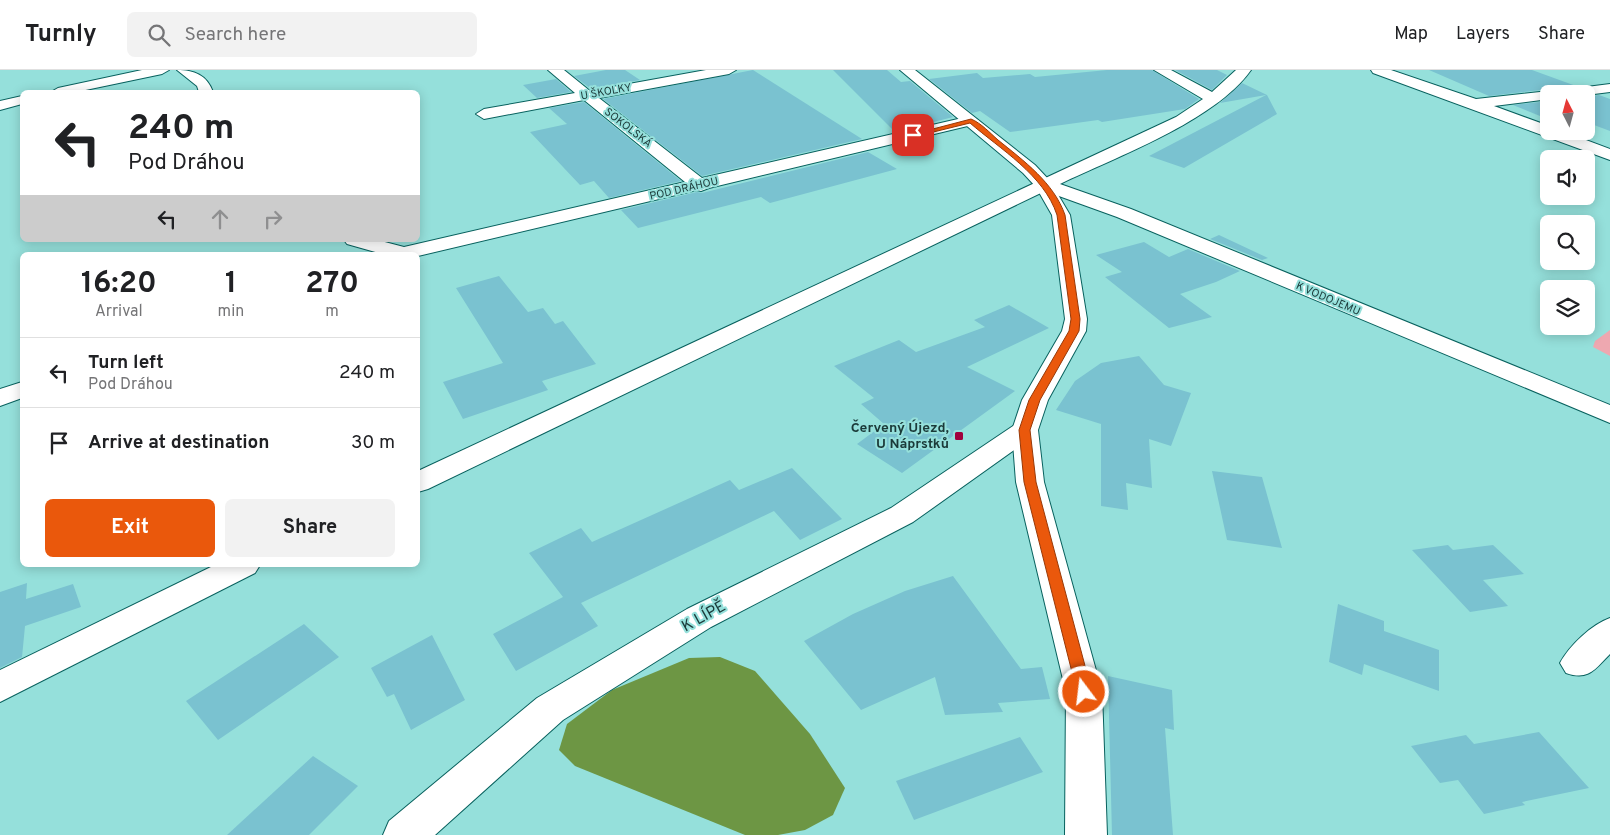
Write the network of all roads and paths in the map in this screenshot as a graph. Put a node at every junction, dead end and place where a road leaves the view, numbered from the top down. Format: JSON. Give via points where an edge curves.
{"nodes":[{"id":1,"x":162,"y":70,"type":"edge"},
{"id":2,"x":184,"y":70,"type":"edge"},
{"id":3,"x":555,"y":70,"type":"edge"},
{"id":4,"x":729,"y":70,"type":"edge"},
{"id":5,"x":908,"y":70,"type":"edge"},
{"id":6,"x":1161,"y":70,"type":"edge"},
{"id":7,"x":1244,"y":70,"type":"edge"},
{"id":8,"x":1378,"y":70,"type":"edge"},
{"id":9,"x":1610,"y":88,"type":"edge"},
{"id":10,"x":67,"y":90,"type":"edge"},
{"id":11,"x":206,"y":90,"type":"edge"},
{"id":12,"x":1595,"y":90,"type":"edge"},
{"id":13,"x":587,"y":96,"type":"junction"},
{"id":14,"x":1540,"y":96,"type":"edge"},
{"id":15,"x":1213,"y":99,"type":"junction"},
{"id":16,"x":20,"y":101,"type":"edge"},
{"id":17,"x":1475,"y":104,"type":"junction"},
{"id":18,"x":0,"y":106,"type":"edge"},
{"id":19,"x":484,"y":114,"type":"dead end"},
{"id":20,"x":971,"y":121,"type":"junction"},
{"id":21,"x":1610,"y":155,"type":"edge"},
{"id":22,"x":1044,"y":185,"type":"junction"},
{"id":23,"x":700,"y":186,"type":"junction"},
{"id":24,"x":361,"y":242,"type":"edge"},
{"id":25,"x":393,"y":252,"type":"edge"},
{"id":26,"x":409,"y":252,"type":"edge"},
{"id":27,"x":20,"y":391,"type":"edge"},
{"id":28,"x":0,"y":398,"type":"edge"},
{"id":29,"x":1610,"y":416,"type":"edge"},
{"id":30,"x":1025,"y":430,"type":"junction"},
{"id":31,"x":420,"y":481,"type":"edge"},
{"id":32,"x":240,"y":567,"type":"edge"},
{"id":33,"x":1610,"y":632,"type":"edge"},
{"id":34,"x":1578,"y":663,"type":"dead end"},
{"id":35,"x":0,"y":687,"type":"edge"},
{"id":36,"x":404,"y":835,"type":"edge"},
{"id":37,"x":1086,"y":835,"type":"edge"}],
"edges":[{"from":1,"to":10,"type":"street"},
{"from":2,"to":11,"type":"street","via":[[204,84]]},
{"from":3,"to":13,"type":"street","name":"SOKOLSKÁ"},
{"from":4,"to":13,"type":"street","name":"U ŠKOLKY"},
{"from":5,"to":20,"type":"street"},
{"from":6,"to":15,"type":"street"},
{"from":7,"to":15,"type":"street"},
{"from":8,"to":17,"type":"street"},
{"from":9,"to":12,"type":"street"},
{"from":13,"to":19,"type":"street","name":"U ŠKOLKY"},
{"from":13,"to":23,"type":"street","name":"SOKOLSKÁ"},
{"from":14,"to":17,"type":"street"},
{"from":15,"to":22,"type":"street","via":[[1182,120]]},
{"from":16,"to":18,"type":"street"},
{"from":17,"to":21,"type":"street"},
{"from":20,"to":22,"type":"street"},
{"from":20,"to":23,"type":"street","name":"POD DRÁHOU"},
{"from":22,"to":29,"type":"street","name":"K VODOJEMU","via":[[1124,213]]},
{"from":22,"to":30,"type":"street","via":[[1061,215],[1076,319],[1074,331],[1035,400]]},
{"from":22,"to":31,"type":"street"},
{"from":23,"to":26,"type":"street","name":"POD DRÁHOU"},
{"from":24,"to":25,"type":"street"},
{"from":27,"to":28,"type":"street"},
{"from":30,"to":36,"type":"street","name":"K LÍPĚ","via":[[902,515],[699,618],[550,709]]},
{"from":30,"to":37,"type":"street","via":[[1030,482],[1084,692]]},
{"from":32,"to":35,"type":"street"},
{"from":33,"to":34,"type":"street"}]}
